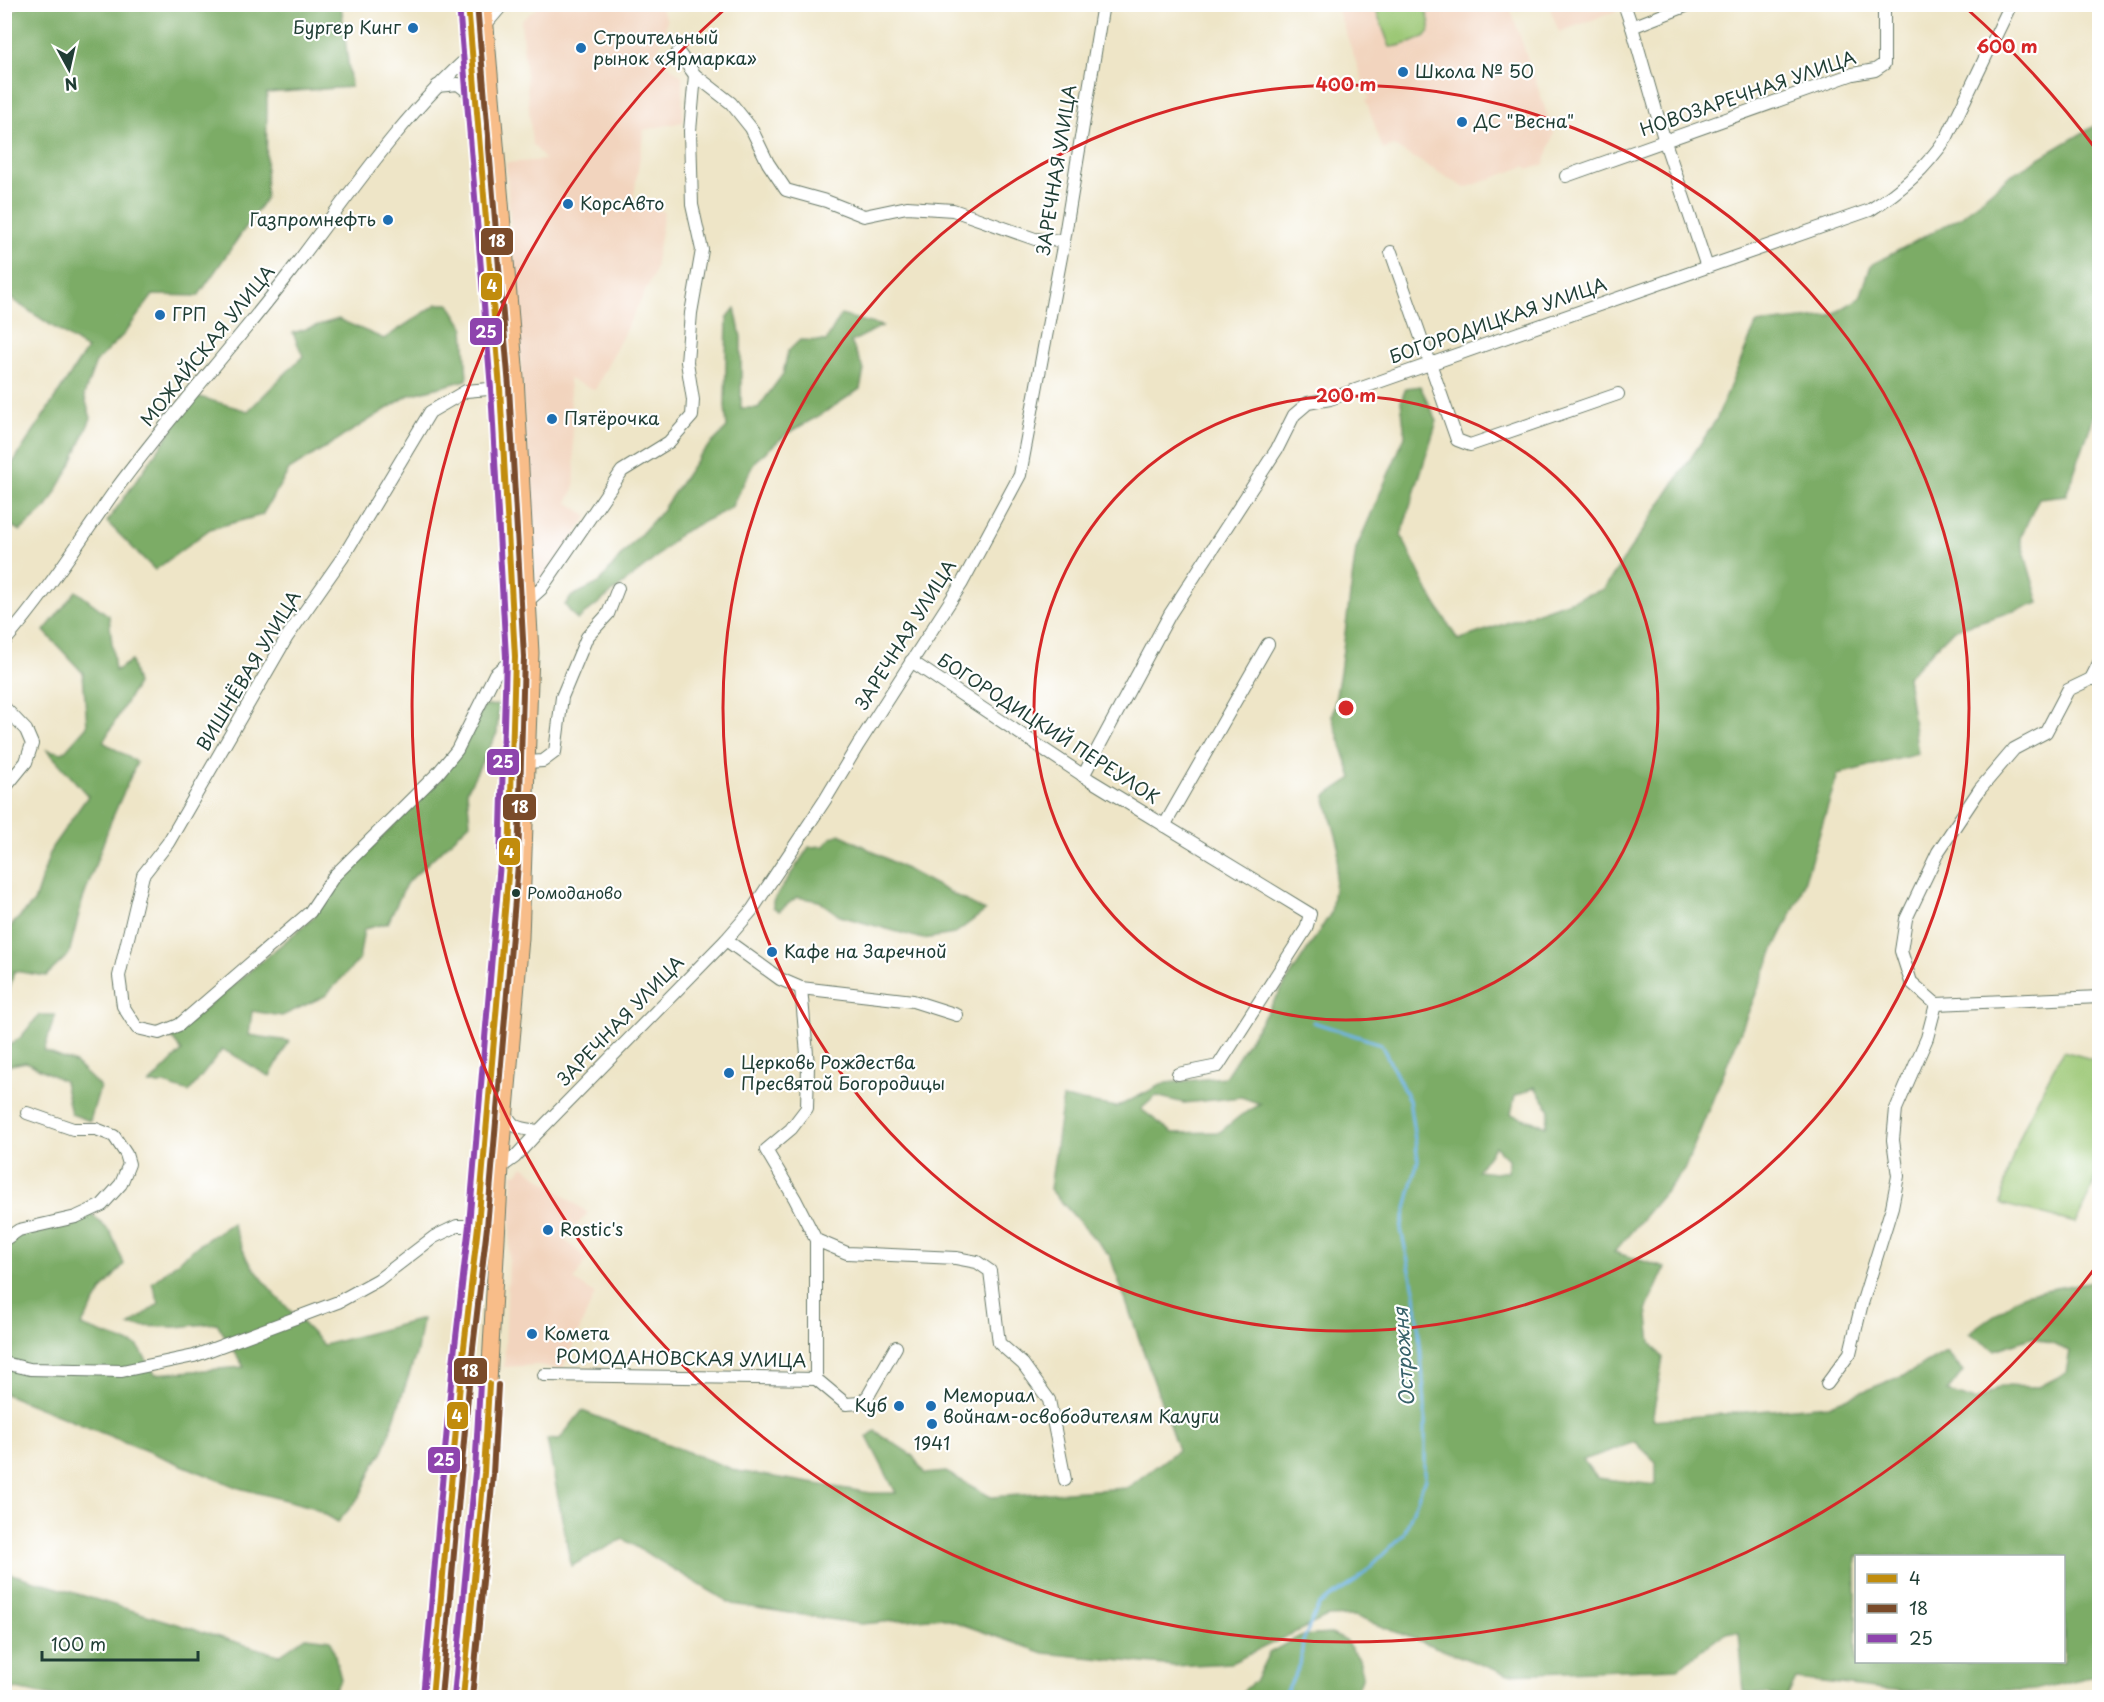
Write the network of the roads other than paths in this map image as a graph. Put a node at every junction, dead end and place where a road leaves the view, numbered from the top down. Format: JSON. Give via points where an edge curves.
{"nodes":[{"id":1,"x":468,"y":4,"type":"edge"},
{"id":2,"x":484,"y":4,"type":"edge"},
{"id":3,"x":503,"y":4,"type":"edge"},
{"id":4,"x":1103,"y":4,"type":"edge"},
{"id":5,"x":1624,"y":4,"type":"edge"},
{"id":6,"x":1691,"y":4,"type":"edge"},
{"id":7,"x":1884,"y":4,"type":"edge"},
{"id":8,"x":2011,"y":4,"type":"edge"},
{"id":9,"x":486,"y":24,"type":"junction"},
{"id":10,"x":1632,"y":27,"type":"junction"},
{"id":11,"x":678,"y":52,"type":"dead end"},
{"id":12,"x":472,"y":54,"type":"junction"},
{"id":13,"x":694,"y":75,"type":"junction"},
{"id":14,"x":438,"y":86,"type":"junction"},
{"id":15,"x":476,"y":98,"type":"junction"},
{"id":16,"x":1665,"y":142,"type":"junction"},
{"id":17,"x":1566,"y":176,"type":"dead end"},
{"id":18,"x":1064,"y":241,"type":"junction"},
{"id":19,"x":1391,"y":252,"type":"dead end"},
{"id":20,"x":1707,"y":267,"type":"junction"},
{"id":21,"x":1430,"y":364,"type":"junction"},
{"id":22,"x":500,"y":388,"type":"junction"},
{"id":23,"x":1618,"y":394,"type":"dead end"},
{"id":24,"x":618,"y":588,"type":"dead end"},
{"id":25,"x":529,"y":600,"type":"junction"},
{"id":26,"x":4,"y":642,"type":"edge"},
{"id":27,"x":1268,"y":644,"type":"dead end"},
{"id":28,"x":515,"y":657,"type":"junction"},
{"id":29,"x":911,"y":661,"type":"junction"},
{"id":30,"x":2100,"y":661,"type":"edge"},
{"id":31,"x":2095,"y":679,"type":"edge"},
{"id":32,"x":4,"y":707,"type":"edge"},
{"id":33,"x":527,"y":762,"type":"junction"},
{"id":34,"x":1083,"y":776,"type":"junction"},
{"id":35,"x":4,"y":789,"type":"edge"},
{"id":36,"x":1164,"y":826,"type":"junction"},
{"id":37,"x":726,"y":940,"type":"junction"},
{"id":38,"x":801,"y":988,"type":"junction"},
{"id":39,"x":2100,"y":997,"type":"edge"},
{"id":40,"x":1936,"y":1005,"type":"junction"},
{"id":41,"x":957,"y":1015,"type":"dead end"},
{"id":42,"x":1178,"y":1074,"type":"dead end"},
{"id":43,"x":506,"y":1112,"type":"junction"},
{"id":44,"x":27,"y":1113,"type":"dead end"},
{"id":45,"x":538,"y":1131,"type":"junction"},
{"id":46,"x":501,"y":1167,"type":"junction"},
{"id":47,"x":478,"y":1226,"type":"junction"},
{"id":48,"x":4,"y":1240,"type":"edge"},
{"id":49,"x":816,"y":1240,"type":"junction"},
{"id":50,"x":896,"y":1347,"type":"dead end"},
{"id":51,"x":4,"y":1363,"type":"edge"},
{"id":52,"x":544,"y":1375,"type":"dead end"},
{"id":53,"x":816,"y":1379,"type":"junction"},
{"id":54,"x":1827,"y":1384,"type":"dead end"},
{"id":55,"x":1065,"y":1480,"type":"dead end"},
{"id":56,"x":432,"y":1698,"type":"edge"},
{"id":57,"x":463,"y":1698,"type":"edge"}],
"edges":[{"from":1,"to":12,"type":"main road"},
{"from":2,"to":9,"type":"main road"},
{"from":3,"to":9,"type":"street"},
{"from":4,"to":18,"type":"street","name":"ЗАРЕЧНАЯ УЛИЦА"},
{"from":5,"to":10,"type":"street"},
{"from":6,"to":10,"type":"street"},
{"from":7,"to":16,"type":"street","name":"НОВОЗАРЕЧНАЯ УЛИЦА","via":[[1884,64],[1875,70],[1853,74]]},
{"from":8,"to":20,"type":"street","name":"БОГОРОДИЦКАЯ УЛИЦА","via":[[1947,137],[1895,195],[1869,210]]},
{"from":9,"to":25,"type":"main road","via":[[516,377]]},
{"from":10,"to":16,"type":"street"},
{"from":11,"to":13,"type":"street"},
{"from":12,"to":14,"type":"street","name":"МОЖАЙСКАЯ УЛИЦА"},
{"from":12,"to":15,"type":"main road"},
{"from":13,"to":18,"type":"street","via":[[731,103],[751,128],[786,190],[864,216],[907,207],[953,210],[1035,239]]},
{"from":13,"to":25,"type":"street","via":[[690,130],[692,205],[702,250],[687,362],[692,416],[669,442],[622,471],[541,590]]},
{"from":14,"to":15,"type":"street","via":[[458,84]]},
{"from":14,"to":26,"type":"street","name":"МОЖАЙСКАЯ УЛИЦА","via":[[114,493],[27,616]]},
{"from":15,"to":22,"type":"main road"},
{"from":16,"to":17,"type":"street","name":"НОВОЗАРЕЧНАЯ УЛИЦА"},
{"from":16,"to":20,"type":"street"},
{"from":18,"to":29,"type":"street","name":"ЗАРЕЧНАЯ УЛИЦА","via":[[1020,475],[962,583]]},
{"from":19,"to":21,"type":"street"},
{"from":20,"to":21,"type":"street","name":"БОГОРОДИЦКАЯ УЛИЦА"},
{"from":21,"to":23,"type":"street","via":[[1457,440],[1470,446]]},
{"from":21,"to":34,"type":"street","name":"БОГОРОДИЦКАЯ УЛИЦА","via":[[1308,403],[1294,415],[1277,449],[1170,614]]},
{"from":22,"to":28,"type":"main road"},
{"from":22,"to":28,"type":"street","name":"ВИШНЁВАЯ УЛИЦА","via":[[466,391],[430,412],[343,557],[287,638],[168,843],[143,875],[118,976],[123,1006],[137,1028],[159,1033],[180,1025],[310,912],[334,876],[438,773],[456,750],[495,674]]},
{"from":24,"to":33,"type":"street","via":[[608,614],[587,637],[562,697],[555,752],[543,761]]},
{"from":25,"to":33,"type":"main road"},
{"from":27,"to":36,"type":"street","name":"БОГОРОДИЦКИЙ ПЕРЕУЛОК"},
{"from":28,"to":47,"type":"main road","via":[[509,864]]},
{"from":29,"to":34,"type":"street","name":"БОГОРОДИЦКИЙ ПЕРЕУЛОК"},
{"from":29,"to":37,"type":"street","name":"ЗАРЕЧНАЯ УЛИЦА","via":[[825,801],[752,910]]},
{"from":30,"to":31,"type":"street"},
{"from":31,"to":40,"type":"street","via":[[2068,690],[2046,732],[2014,749],[1980,789],[1938,852],[1906,919],[1902,951],[1911,982]]},
{"from":32,"to":35,"type":"street","via":[[26,730],[32,744],[26,762]]},
{"from":33,"to":43,"type":"main road","via":[[521,938]]},
{"from":34,"to":36,"type":"street","name":"БОГОРОДИЦКИЙ ПЕРЕУЛОК"},
{"from":36,"to":42,"type":"street","name":"БОГОРОДИЦКИЙ ПЕРЕУЛОК","via":[[1310,914],[1306,929],[1218,1066]]},
{"from":37,"to":38,"type":"street","via":[[780,979]]},
{"from":37,"to":45,"type":"street","name":"ЗАРЕЧНАЯ УЛИЦА"},
{"from":38,"to":41,"type":"street","via":[[913,1001]]},
{"from":38,"to":49,"type":"street","via":[[808,1065],[807,1108],[791,1129],[766,1150]]},
{"from":39,"to":40,"type":"street"},
{"from":40,"to":54,"type":"street","via":[[1927,1038],[1896,1109],[1893,1140],[1898,1176],[1892,1207],[1850,1353]]},
{"from":43,"to":45,"type":"street","via":[[509,1122],[516,1127]]},
{"from":43,"to":46,"type":"main road"},
{"from":44,"to":48,"type":"street","via":[[73,1129],[96,1129],[114,1136],[129,1164],[121,1184],[102,1205],[76,1217],[19,1230]]},
{"from":45,"to":46,"type":"street","name":"ЗАРЕЧНАЯ УЛИЦА"},
{"from":46,"to":57,"type":"main road","via":[[484,1473]]},
{"from":47,"to":51,"type":"street","via":[[457,1226],[434,1237],[378,1280],[338,1302],[194,1356],[122,1371],[30,1369]]},
{"from":47,"to":56,"type":"main road"},
{"from":49,"to":53,"type":"street","name":"РОМОДАНОВСКАЯ УЛИЦА"},
{"from":49,"to":55,"type":"street","via":[[847,1253],[956,1258],[977,1262],[990,1271],[999,1342],[1023,1364],[1049,1400]]},
{"from":50,"to":53,"type":"street","name":"РОМОДАНОВСКАЯ УЛИЦА","via":[[860,1403],[846,1404]]},
{"from":52,"to":53,"type":"street","name":"РОМОДАНОВСКАЯ УЛИЦА"}]}
